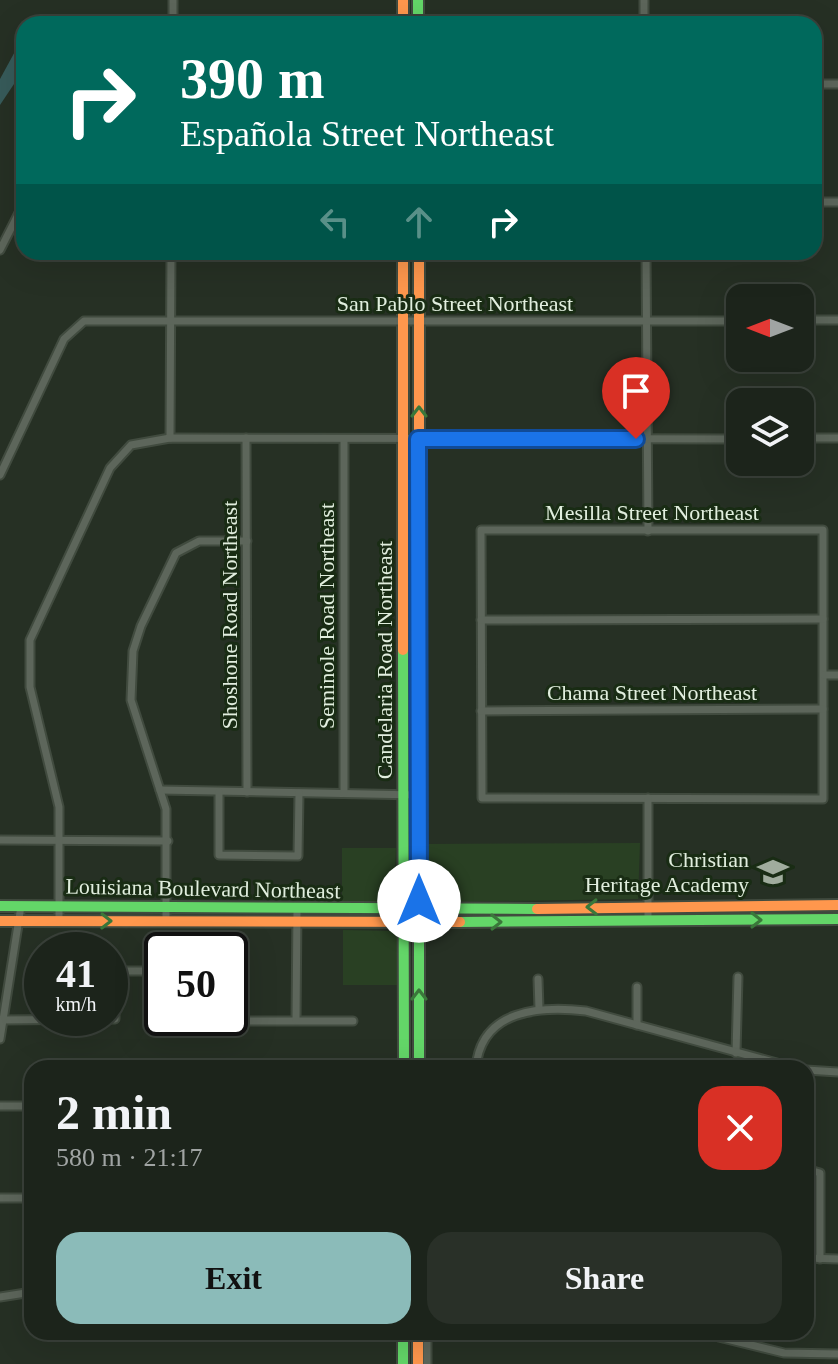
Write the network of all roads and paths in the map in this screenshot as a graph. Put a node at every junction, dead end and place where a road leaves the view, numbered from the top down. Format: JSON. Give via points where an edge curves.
{"nodes":[{"id":1,"x":16,"y":218,"type":"edge"},
{"id":2,"x":0,"y":250,"type":"edge"},
{"id":3,"x":171,"y":260,"type":"edge"},
{"id":4,"x":403,"y":260,"type":"edge"},
{"id":5,"x":419,"y":260,"type":"edge"},
{"id":6,"x":646,"y":260,"type":"edge"},
{"id":7,"x":170,"y":320,"type":"junction"},
{"id":8,"x":814,"y":320,"type":"edge"},
{"id":9,"x":838,"y":320,"type":"edge"},
{"id":10,"x":419,"y":321,"type":"junction"},
{"id":11,"x":646,"y":321,"type":"junction"},
{"id":12,"x":726,"y":321,"type":"edge"},
{"id":13,"x":403,"y":322,"type":"junction"},
{"id":14,"x":170,"y":438,"type":"junction"},
{"id":15,"x":246,"y":438,"type":"junction"},
{"id":16,"x":814,"y":438,"type":"edge"},
{"id":17,"x":838,"y":438,"type":"edge"},
{"id":18,"x":344,"y":439,"type":"junction"},
{"id":19,"x":404,"y":439,"type":"junction"},
{"id":20,"x":418,"y":439,"type":"junction"},
{"id":21,"x":646,"y":439,"type":"junction"},
{"id":22,"x":726,"y":439,"type":"edge"},
{"id":23,"x":0,"y":475,"type":"edge"},
{"id":24,"x":648,"y":531,"type":"junction"},
{"id":25,"x":247,"y":541,"type":"junction"},
{"id":26,"x":823,"y":619,"type":"junction"},
{"id":27,"x":481,"y":620,"type":"junction"},
{"id":28,"x":824,"y":675,"type":"junction"},
{"id":29,"x":838,"y":675,"type":"edge"},
{"id":30,"x":823,"y":709,"type":"junction"},
{"id":31,"x":481,"y":711,"type":"junction"},
{"id":32,"x":160,"y":790,"type":"junction"},
{"id":33,"x":219,"y":792,"type":"junction"},
{"id":34,"x":247,"y":792,"type":"junction"},
{"id":35,"x":299,"y":793,"type":"junction"},
{"id":36,"x":344,"y":793,"type":"junction"},
{"id":37,"x":404,"y":794,"type":"junction"},
{"id":38,"x":418,"y":795,"type":"junction"},
{"id":39,"x":648,"y":798,"type":"junction"},
{"id":40,"x":0,"y":840,"type":"edge"},
{"id":41,"x":59,"y":841,"type":"junction"},
{"id":42,"x":168,"y":841,"type":"junction"},
{"id":43,"x":838,"y":905,"type":"edge"},
{"id":44,"x":0,"y":906,"type":"edge"},
{"id":45,"x":21,"y":906,"type":"junction"},
{"id":46,"x":648,"y":906,"type":"junction"},
{"id":47,"x":59,"y":907,"type":"junction"},
{"id":48,"x":166,"y":908,"type":"junction"},
{"id":49,"x":297,"y":910,"type":"junction"},
{"id":50,"x":404,"y":910,"type":"junction"},
{"id":51,"x":419,"y":910,"type":"junction"},
{"id":52,"x":838,"y":919,"type":"edge"},
{"id":53,"x":648,"y":920,"type":"junction"},
{"id":54,"x":0,"y":921,"type":"edge"},
{"id":55,"x":18,"y":921,"type":"junction"},
{"id":56,"x":59,"y":921,"type":"junction"},
{"id":57,"x":166,"y":922,"type":"junction"},
{"id":58,"x":418,"y":922,"type":"junction"},
{"id":59,"x":404,"y":923,"type":"junction"},
{"id":60,"x":297,"y":924,"type":"junction"},
{"id":61,"x":144,"y":971,"type":"edge"},
{"id":62,"x":738,"y":977,"type":"dead end"},
{"id":63,"x":538,"y":979,"type":"dead end"},
{"id":64,"x":637,"y":987,"type":"dead end"},
{"id":65,"x":539,"y":1009,"type":"junction"},
{"id":66,"x":1,"y":1020,"type":"edge"},
{"id":67,"x":296,"y":1020,"type":"junction"},
{"id":68,"x":248,"y":1021,"type":"edge"},
{"id":69,"x":353,"y":1021,"type":"dead end"},
{"id":70,"x":637,"y":1025,"type":"junction"},
{"id":71,"x":0,"y":1039,"type":"edge"},
{"id":72,"x":736,"y":1053,"type":"junction"},
{"id":73,"x":404,"y":1060,"type":"edge"},
{"id":74,"x":419,"y":1060,"type":"edge"},
{"id":75,"x":478,"y":1060,"type":"edge"},
{"id":76,"x":764,"y":1060,"type":"edge"},
{"id":77,"x":814,"y":1070,"type":"edge"},
{"id":78,"x":838,"y":1072,"type":"edge"},
{"id":79,"x":0,"y":1106,"type":"edge"},
{"id":80,"x":24,"y":1106,"type":"edge"},
{"id":81,"x":814,"y":1171,"type":"edge"},
{"id":82,"x":0,"y":1198,"type":"edge"},
{"id":83,"x":24,"y":1198,"type":"edge"},
{"id":84,"x":814,"y":1259,"type":"edge"},
{"id":85,"x":820,"y":1259,"type":"junction"},
{"id":86,"x":838,"y":1259,"type":"edge"},
{"id":87,"x":24,"y":1293,"type":"edge"},
{"id":88,"x":0,"y":1297,"type":"edge"},
{"id":89,"x":403,"y":1340,"type":"edge"},
{"id":90,"x":418,"y":1340,"type":"edge"},
{"id":91,"x":427,"y":1340,"type":"edge"},
{"id":92,"x":731,"y":1340,"type":"edge"},
{"id":93,"x":838,"y":1354,"type":"edge"},
{"id":94,"x":403,"y":1364,"type":"edge"},
{"id":95,"x":418,"y":1364,"type":"edge"},
{"id":96,"x":427,"y":1364,"type":"edge"}],
"edges":[{"from":1,"to":2,"type":"street"},
{"from":3,"to":7,"type":"street"},
{"from":4,"to":13,"type":"main road","name":"Candelaria Road Northeast"},
{"from":5,"to":10,"type":"main road","name":"Candelaria Road Northeast"},
{"from":6,"to":11,"type":"street"},
{"from":7,"to":13,"type":"street","name":"San Pablo Street Northeast"},
{"from":7,"to":14,"type":"street"},
{"from":7,"to":23,"type":"street","name":"San Pablo Street Northeast","via":[[96,320],[75,326]]},
{"from":8,"to":9,"type":"street"},
{"from":10,"to":11,"type":"street","name":"San Pablo Street Northeast"},
{"from":10,"to":13,"type":"street","name":"San Pablo Street Northeast"},
{"from":20,"to":10,"type":"main road","name":"Candelaria Road Northeast","one_way":true},
{"from":11,"to":12,"type":"street","name":"San Pablo Street Northeast"},
{"from":11,"to":21,"type":"street"},
{"from":13,"to":19,"type":"main road","name":"Candelaria Road Northeast"},
{"from":14,"to":15,"type":"street"},
{"from":14,"to":41,"type":"street","via":[[131,445],[119,455],[30,640],[30,687],[57,792]]},
{"from":15,"to":18,"type":"street"},
{"from":15,"to":25,"type":"street","name":"Shoshone Road Northeast"},
{"from":16,"to":17,"type":"street"},
{"from":18,"to":19,"type":"street"},
{"from":18,"to":36,"type":"street","name":"Seminole Road Northeast"},
{"from":19,"to":20,"type":"street"},
{"from":19,"to":37,"type":"main road","name":"Candelaria Road Northeast"},
{"from":20,"to":21,"type":"street"},
{"from":20,"to":38,"type":"main road","name":"Candelaria Road Northeast"},
{"from":21,"to":22,"type":"street"},
{"from":21,"to":24,"type":"street"},
{"from":24,"to":26,"type":"street","name":"Mesilla Street Northeast","via":[[823,530]]},
{"from":24,"to":27,"type":"street","name":"Mesilla Street Northeast","via":[[481,530]]},
{"from":25,"to":32,"type":"street","via":[[199,541],[176,553],[141,626],[129,683]]},
{"from":25,"to":34,"type":"street","name":"Shoshone Road Northeast"},
{"from":26,"to":27,"type":"street"},
{"from":26,"to":28,"type":"street"},
{"from":27,"to":31,"type":"street"},
{"from":28,"to":29,"type":"street"},
{"from":28,"to":30,"type":"street"},
{"from":30,"to":31,"type":"street","name":"Chama Street Northeast"},
{"from":30,"to":39,"type":"street","via":[[823,799]]},
{"from":31,"to":39,"type":"street","via":[[482,798]]},
{"from":32,"to":33,"type":"street"},
{"from":32,"to":42,"type":"street"},
{"from":33,"to":34,"type":"street"},
{"from":33,"to":35,"type":"street","via":[[219,855],[298,856]]},
{"from":34,"to":35,"type":"street"},
{"from":35,"to":36,"type":"street"},
{"from":36,"to":37,"type":"street"},
{"from":37,"to":38,"type":"street"},
{"from":37,"to":50,"type":"main road","name":"Candelaria Road Northeast"},
{"from":38,"to":51,"type":"main road","name":"Candelaria Road Northeast"},
{"from":39,"to":46,"type":"street"},
{"from":40,"to":41,"type":"street"},
{"from":41,"to":42,"type":"street"},
{"from":41,"to":47,"type":"street"},
{"from":42,"to":48,"type":"street"},
{"from":43,"to":46,"type":"main road","name":"Louisiana Boulevard Northeast"},
{"from":44,"to":45,"type":"main road","name":"Louisiana Boulevard Northeast"},
{"from":45,"to":47,"type":"main road","name":"Louisiana Boulevard Northeast"},
{"from":45,"to":55,"type":"street"},
{"from":46,"to":51,"type":"main road","name":"Louisiana Boulevard Northeast","one_way":true},
{"from":46,"to":53,"type":"street"},
{"from":47,"to":48,"type":"main road","name":"Louisiana Boulevard Northeast"},
{"from":47,"to":56,"type":"street"},
{"from":48,"to":49,"type":"main road","name":"Louisiana Boulevard Northeast"},
{"from":48,"to":57,"type":"street"},
{"from":49,"to":50,"type":"main road","name":"Louisiana Boulevard Northeast"},
{"from":49,"to":60,"type":"street"},
{"from":50,"to":51,"type":"main road","name":"Louisiana Boulevard Northeast"},
{"from":50,"to":59,"type":"main road","name":"Candelaria Road Northeast"},
{"from":51,"to":58,"type":"main road","name":"Candelaria Road Northeast"},
{"from":53,"to":52,"type":"main road","name":"Louisiana Boulevard Northeast","one_way":true},
{"from":58,"to":53,"type":"main road","name":"Louisiana Boulevard Northeast","one_way":true},
{"from":54,"to":55,"type":"main road","name":"Louisiana Boulevard Northeast"},
{"from":55,"to":56,"type":"main road","name":"Louisiana Boulevard Northeast"},
{"from":55,"to":66,"type":"street"},
{"from":56,"to":57,"type":"main road","name":"Louisiana Boulevard Northeast","one_way":true},
{"from":57,"to":60,"type":"main road","name":"Louisiana Boulevard Northeast"},
{"from":58,"to":59,"type":"main road","name":"Louisiana Boulevard Northeast"},
{"from":74,"to":58,"type":"main road","name":"Candelaria Road Northeast","one_way":true},
{"from":59,"to":60,"type":"main road","name":"Louisiana Boulevard Northeast"},
{"from":59,"to":73,"type":"main road","name":"Candelaria Road Northeast"},
{"from":60,"to":67,"type":"street"},
{"from":61,"to":66,"type":"street","via":[[115,971],[115,1019]]},
{"from":62,"to":72,"type":"street"},
{"from":63,"to":65,"type":"street"},
{"from":64,"to":70,"type":"street"},
{"from":65,"to":70,"type":"street","via":[[586,1011]]},
{"from":65,"to":75,"type":"street","via":[[501,1021]]},
{"from":66,"to":71,"type":"street"},
{"from":67,"to":68,"type":"street"},
{"from":67,"to":69,"type":"street"},
{"from":70,"to":72,"type":"street"},
{"from":72,"to":76,"type":"street"},
{"from":77,"to":78,"type":"street"},
{"from":79,"to":80,"type":"street"},
{"from":81,"to":85,"type":"street","via":[[820,1173]]},
{"from":82,"to":83,"type":"street"},
{"from":84,"to":85,"type":"street"},
{"from":85,"to":86,"type":"street"},
{"from":87,"to":88,"type":"street"},
{"from":89,"to":94,"type":"main road"},
{"from":90,"to":95,"type":"main road"},
{"from":91,"to":96,"type":"street"},
{"from":92,"to":93,"type":"street","via":[[784,1353]]}]}
